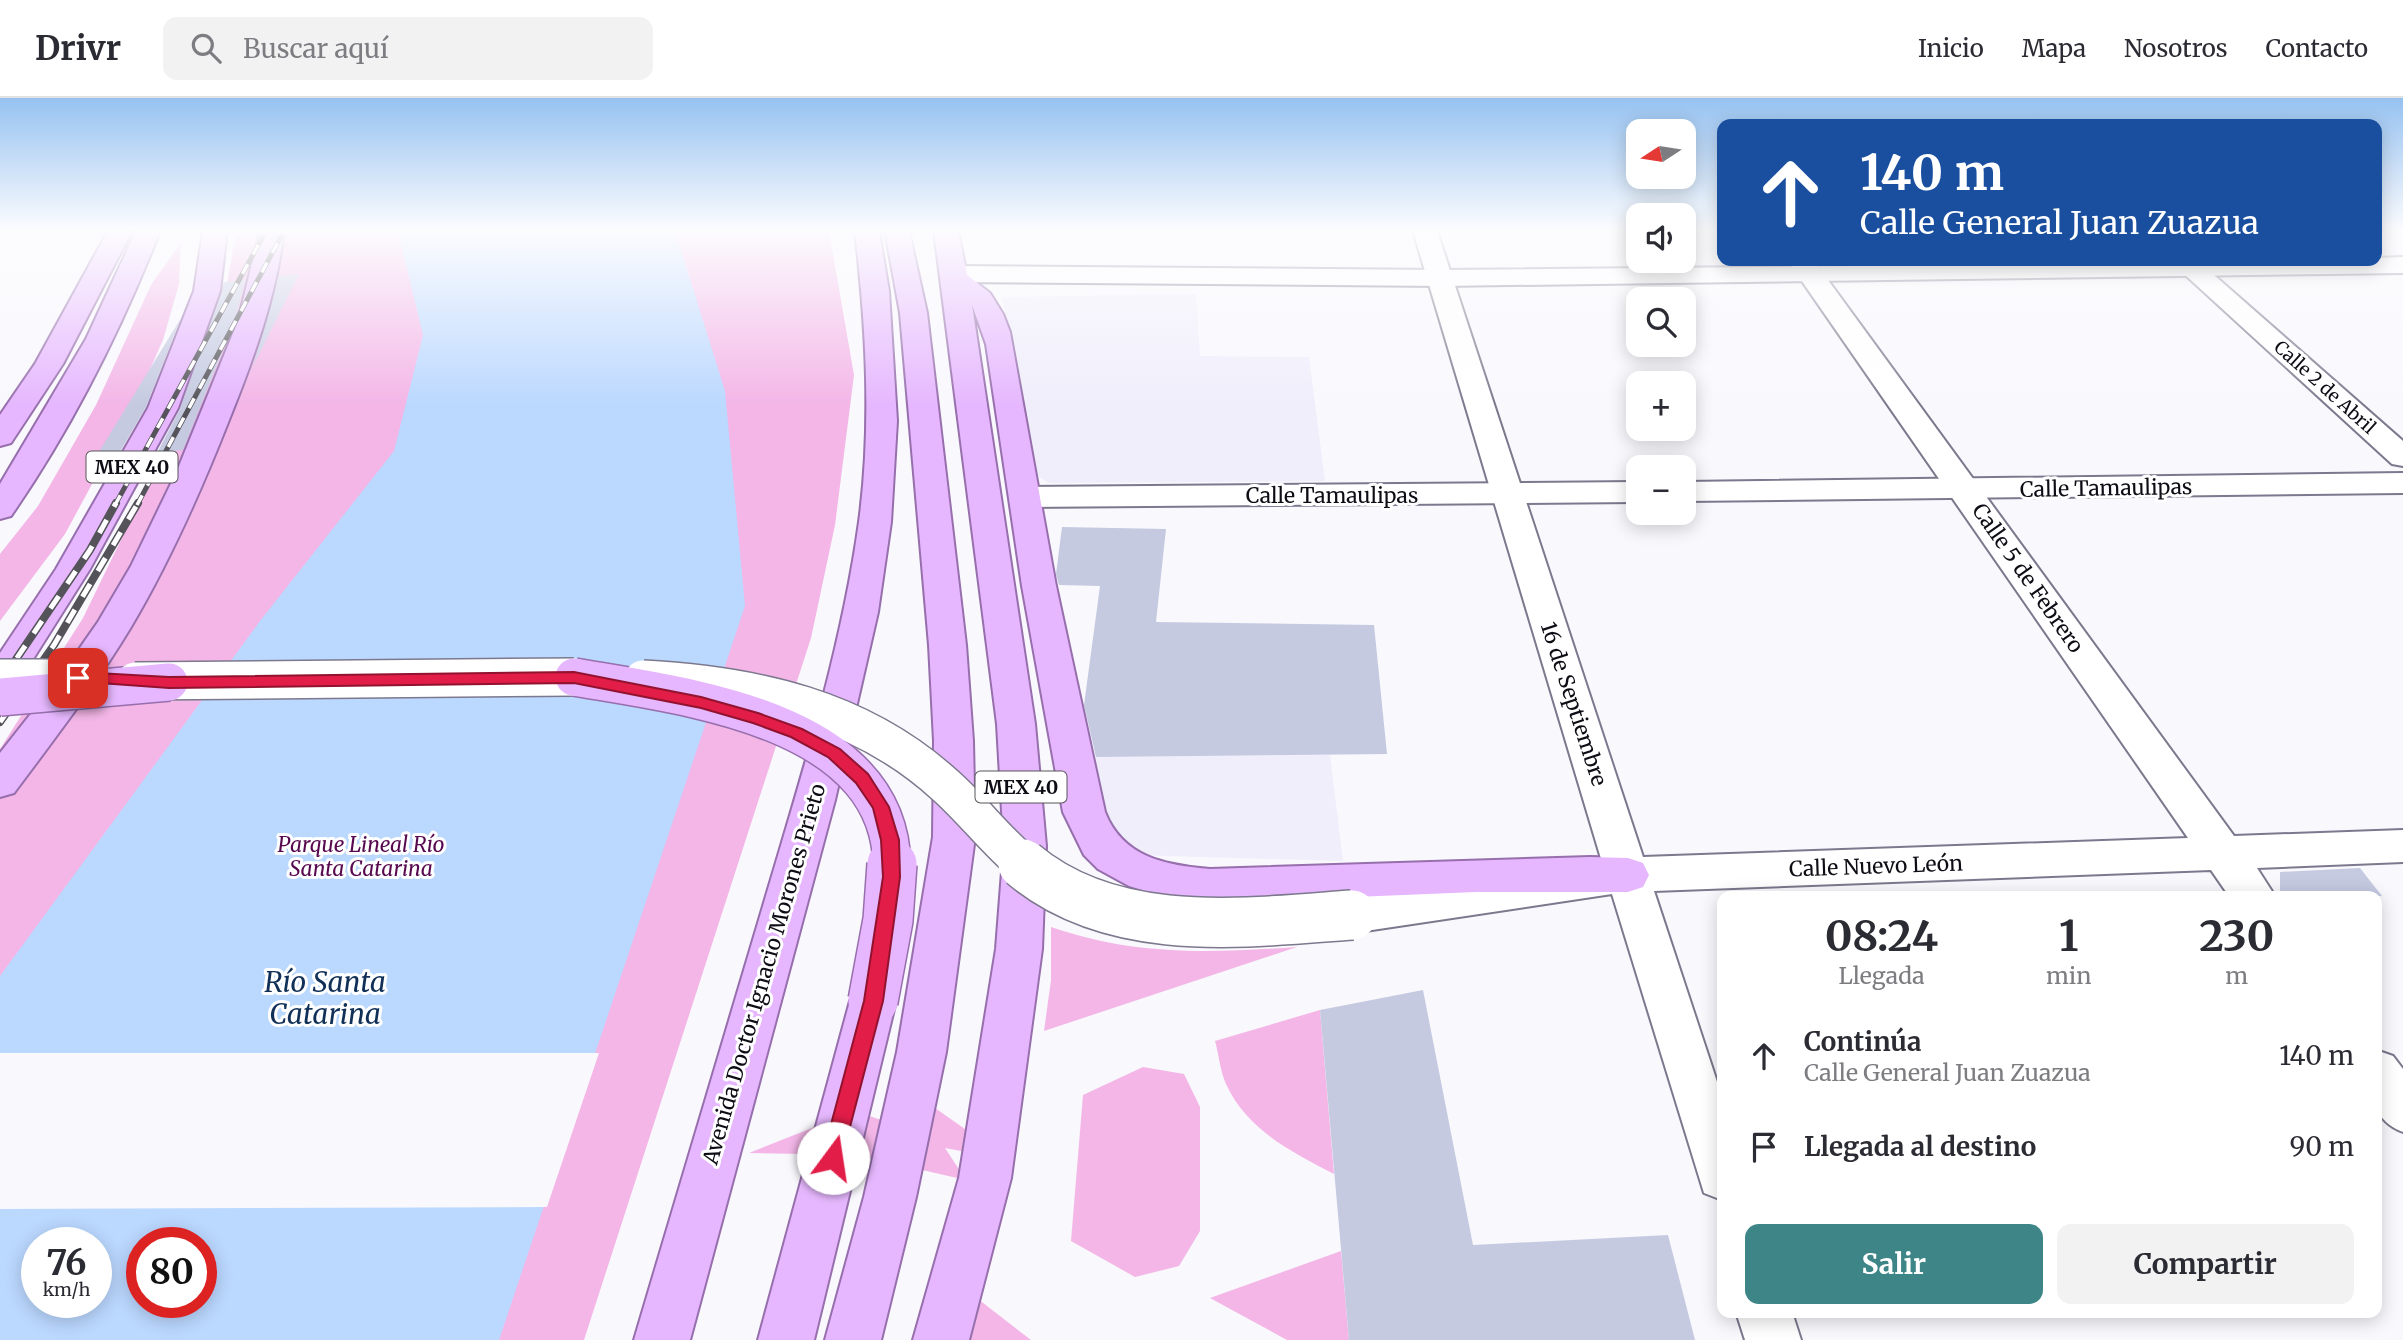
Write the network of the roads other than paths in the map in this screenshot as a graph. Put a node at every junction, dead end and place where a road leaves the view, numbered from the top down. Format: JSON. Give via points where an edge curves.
{"nodes":[{"id":1,"x":89,"y":289,"type":"edge"},
{"id":2,"x":125,"y":289,"type":"edge"},
{"id":3,"x":207,"y":289,"type":"edge"},
{"id":4,"x":262,"y":289,"type":"edge"},
{"id":5,"x":876,"y":289,"type":"edge"},
{"id":6,"x":911,"y":289,"type":"edge"},
{"id":7,"x":957,"y":289,"type":"edge"},
{"id":8,"x":971,"y":289,"type":"edge"},
{"id":9,"x":1445,"y":289,"type":"edge"},
{"id":10,"x":1821,"y":289,"type":"edge"},
{"id":11,"x":2215,"y":289,"type":"edge"},
{"id":12,"x":0,"y":437,"type":"edge"},
{"id":13,"x":2403,"y":457,"type":"edge"},
{"id":14,"x":2403,"y":483,"type":"edge"},
{"id":15,"x":1966,"y":490,"type":"junction"},
{"id":16,"x":1626,"y":492,"type":"edge"},
{"id":17,"x":1696,"y":492,"type":"edge"},
{"id":18,"x":1507,"y":494,"type":"junction"},
{"id":19,"x":1025,"y":497,"type":"junction"},
{"id":20,"x":0,"y":509,"type":"edge"},
{"id":21,"x":574,"y":677,"type":"junction"},
{"id":22,"x":0,"y":680,"type":"edge"},
{"id":23,"x":169,"y":682,"type":"junction"},
{"id":24,"x":0,"y":696,"type":"edge"},
{"id":25,"x":0,"y":782,"type":"edge"},
{"id":26,"x":2403,"y":846,"type":"edge"},
{"id":27,"x":2223,"y":853,"type":"junction"},
{"id":28,"x":1629,"y":875,"type":"junction"},
{"id":29,"x":2250,"y":891,"type":"edge"},
{"id":30,"x":2382,"y":1079,"type":"edge"},
{"id":31,"x":2403,"y":1109,"type":"edge"},
{"id":32,"x":1717,"y":1161,"type":"edge"},
{"id":33,"x":1766,"y":1318,"type":"edge"},
{"id":34,"x":662,"y":1340,"type":"edge"},
{"id":35,"x":786,"y":1340,"type":"edge"},
{"id":36,"x":853,"y":1340,"type":"edge"},
{"id":37,"x":941,"y":1340,"type":"edge"},
{"id":38,"x":1773,"y":1340,"type":"edge"}],
"edges":[{"from":1,"to":12,"type":"highway","via":[[49,364]]},
{"from":2,"to":20,"type":"highway","via":[[87,368]]},
{"from":3,"to":22,"type":"highway","number":"MEX 40","via":[[163,408],[73,569]]},
{"from":4,"to":25,"type":"highway","via":[[251,330],[199,457],[133,592],[96,654]]},
{"from":5,"to":34,"type":"highway","name":"Avenida Doctor Ignacio Morones Prieto","via":[[882,421],[875,523],[860,612],[815,800]]},
{"from":6,"to":36,"type":"highway","via":[[947,634],[954,839],[926,1036]]},
{"from":7,"to":37,"type":"highway","number":"MEX 40","via":[[1016,724],[1025,846],[1019,949],[985,1178]]},
{"from":8,"to":19,"type":"highway","via":[[992,313]]},
{"from":9,"to":18,"type":"street","name":"16 de Septiembre"},
{"from":10,"to":15,"type":"street","name":"Calle 5 de Febrero"},
{"from":11,"to":13,"type":"street","name":"Calle 2 de Abril"},
{"from":14,"to":15,"type":"street","name":"Calle Tamaulipas"},
{"from":15,"to":17,"type":"street","name":"Calle Tamaulipas"},
{"from":15,"to":27,"type":"street","name":"Calle 5 de Febrero"},
{"from":16,"to":18,"type":"street","name":"Calle Tamaulipas"},
{"from":18,"to":19,"type":"street","name":"Calle Tamaulipas"},
{"from":18,"to":28,"type":"street","name":"16 de Septiembre"},
{"from":19,"to":28,"type":"highway","via":[[1084,812],[1093,837],[1119,862],[1144,874],[1207,885],[1552,873]]},
{"from":21,"to":23,"type":"street","name":"Calle Nuevo León","bridge":true},
{"from":21,"to":28,"type":"street","name":"Calle Nuevo León","bridge":true,"via":[[699,681],[752,688],[842,716],[917,761],[1023,866],[1064,891],[1115,910],[1174,922],[1240,923],[1352,915]]},
{"from":21,"to":35,"type":"highway","bridge":true,"via":[[701,702],[797,733],[834,753],[862,778],[881,807],[890,840],[891,877],[873,1001]]},
{"from":22,"to":23,"type":"street","name":"Calle Nuevo León","bridge":true},
{"from":23,"to":24,"type":"highway","bridge":true},
{"from":26,"to":27,"type":"street","name":"Calle Nuevo León"},
{"from":27,"to":28,"type":"street","name":"Calle Nuevo León"},
{"from":27,"to":29,"type":"street","name":"Calle 5 de Febrero"},
{"from":28,"to":32,"type":"street","name":"16 de Septiembre"},
{"from":30,"to":31,"type":"street"},
{"from":33,"to":38,"type":"street"}]}
